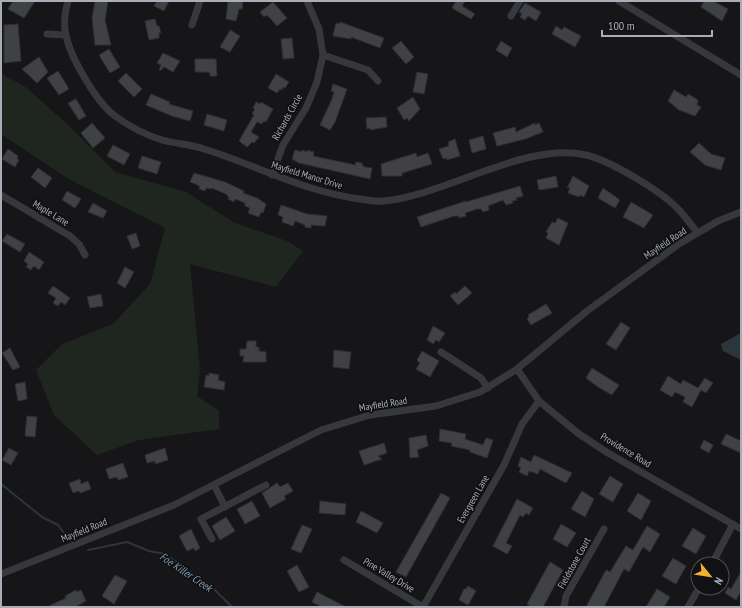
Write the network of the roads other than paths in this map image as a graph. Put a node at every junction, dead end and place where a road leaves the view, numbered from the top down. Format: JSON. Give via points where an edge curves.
{"nodes":[{"id":1,"x":68,"y":1,"type":"edge"},
{"id":2,"x":200,"y":1,"type":"edge"},
{"id":3,"x":306,"y":1,"type":"edge"},
{"id":4,"x":520,"y":1,"type":"edge"},
{"id":5,"x":619,"y":1,"type":"edge"},
{"id":6,"x":512,"y":16,"type":"dead end"},
{"id":7,"x":192,"y":25,"type":"dead end"},
{"id":8,"x":47,"y":34,"type":"dead end"},
{"id":9,"x":66,"y":35,"type":"junction"},
{"id":10,"x":323,"y":55,"type":"junction"},
{"id":11,"x":741,"y":75,"type":"edge"},
{"id":12,"x":378,"y":81,"type":"dead end"},
{"id":13,"x":272,"y":174,"type":"junction"},
{"id":14,"x":1,"y":195,"type":"edge"},
{"id":15,"x":741,"y":212,"type":"edge"},
{"id":16,"x":698,"y":233,"type":"junction"},
{"id":17,"x":85,"y":255,"type":"dead end"},
{"id":18,"x":441,"y":352,"type":"dead end"},
{"id":19,"x":517,"y":369,"type":"junction"},
{"id":20,"x":488,"y":388,"type":"junction"},
{"id":21,"x":539,"y":401,"type":"junction"},
{"id":22,"x":214,"y":485,"type":"junction"},
{"id":23,"x":266,"y":485,"type":"dead end"},
{"id":24,"x":225,"y":506,"type":"junction"},
{"id":25,"x":733,"y":524,"type":"junction"},
{"id":26,"x":604,"y":529,"type":"dead end"},
{"id":27,"x":741,"y":529,"type":"edge"},
{"id":28,"x":212,"y":539,"type":"dead end"},
{"id":29,"x":716,"y":556,"type":"edge"},
{"id":30,"x":344,"y":560,"type":"dead end"},
{"id":31,"x":1,"y":574,"type":"edge"},
{"id":32,"x":694,"y":596,"type":"edge"},
{"id":33,"x":423,"y":607,"type":"edge"},
{"id":34,"x":564,"y":607,"type":"edge"},
{"id":35,"x":688,"y":607,"type":"edge"}],
"edges":[{"from":1,"to":9,"type":"street","name":"Mayfield Manor Drive","via":[[65,17]]},
{"from":2,"to":7,"type":"street"},
{"from":3,"to":10,"type":"street","name":"Richards Circle","via":[[319,29]]},
{"from":4,"to":6,"type":"street"},
{"from":5,"to":11,"type":"street"},
{"from":8,"to":9,"type":"street"},
{"from":9,"to":13,"type":"street","name":"Mayfield Manor Drive","via":[[74,59],[92,89],[113,114],[136,130],[162,140],[203,148]]},
{"from":10,"to":12,"type":"street","via":[[368,70]]},
{"from":10,"to":13,"type":"street","name":"Richards Circle","via":[[317,82],[306,108],[283,145]]},
{"from":13,"to":16,"type":"street","name":"Mayfield Manor Drive","via":[[315,190],[381,202],[403,198],[549,153],[586,155],[610,164],[654,190],[678,208]]},
{"from":14,"to":17,"type":"street","name":"Maple Lane","via":[[70,236],[79,244]]},
{"from":15,"to":16,"type":"street","name":"Mayfield Road"},
{"from":16,"to":19,"type":"street","name":"Mayfield Road","via":[[618,288]]},
{"from":18,"to":20,"type":"street","via":[[481,378]]},
{"from":19,"to":20,"type":"street","name":"Mayfield Road"},
{"from":19,"to":21,"type":"street","name":"Providence Road"},
{"from":20,"to":22,"type":"street","name":"Mayfield Road","via":[[436,406],[370,415],[342,422],[321,430]]},
{"from":21,"to":25,"type":"street","name":"Providence Road","via":[[579,434],[608,453]]},
{"from":21,"to":33,"type":"street","name":"Evergreen Lane","via":[[522,424],[504,465]]},
{"from":22,"to":24,"type":"street"},
{"from":22,"to":31,"type":"street","name":"Mayfield Road","via":[[174,505]]},
{"from":23,"to":24,"type":"street"},
{"from":24,"to":28,"type":"street","via":[[201,519]]},
{"from":25,"to":27,"type":"street","name":"Providence Road"},
{"from":25,"to":29,"type":"street"},
{"from":26,"to":34,"type":"street","name":"Fieldstone Court","via":[[566,596]]},
{"from":30,"to":33,"type":"street","name":"Pine Valley Drive"},
{"from":32,"to":35,"type":"street"}]}
